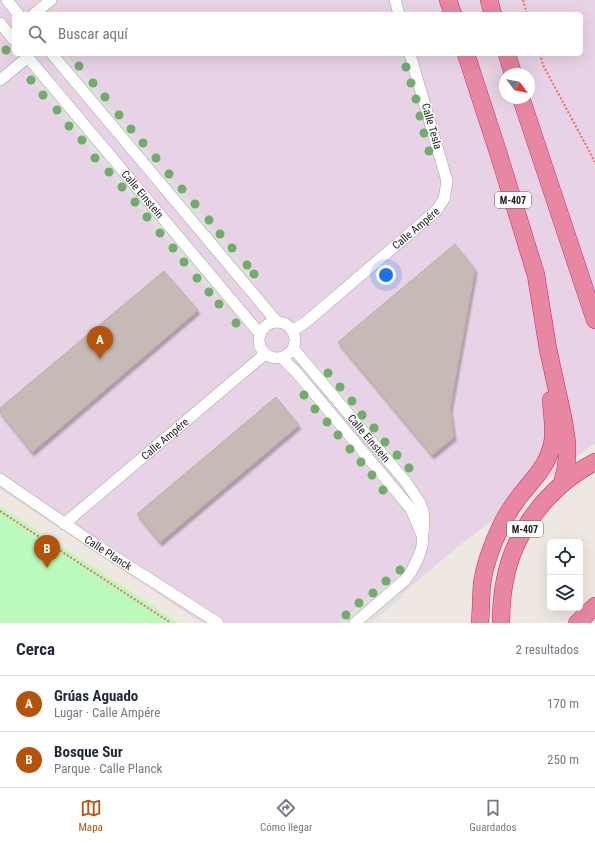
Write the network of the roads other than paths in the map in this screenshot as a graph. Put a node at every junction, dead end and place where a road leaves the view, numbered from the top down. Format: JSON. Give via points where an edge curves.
{"nodes":[{"id":1,"x":7,"y":0,"type":"edge"},
{"id":2,"x":51,"y":0,"type":"edge"},
{"id":3,"x":395,"y":0,"type":"edge"},
{"id":4,"x":448,"y":0,"type":"edge"},
{"id":5,"x":489,"y":0,"type":"edge"},
{"id":6,"x":16,"y":12,"type":"edge"},
{"id":7,"x":36,"y":12,"type":"edge"},
{"id":8,"x":398,"y":12,"type":"edge"},
{"id":9,"x":452,"y":12,"type":"edge"},
{"id":10,"x":492,"y":12,"type":"edge"},
{"id":11,"x":0,"y":23,"type":"edge"},
{"id":12,"x":12,"y":35,"type":"edge"},
{"id":13,"x":26,"y":56,"type":"edge"},
{"id":14,"x":28,"y":56,"type":"edge"},
{"id":15,"x":54,"y":56,"type":"edge"},
{"id":16,"x":411,"y":56,"type":"edge"},
{"id":17,"x":467,"y":56,"type":"edge"},
{"id":18,"x":508,"y":56,"type":"edge"},
{"id":19,"x":511,"y":68,"type":"edge"},
{"id":20,"x":0,"y":80,"type":"edge"},
{"id":21,"x":523,"y":104,"type":"edge"},
{"id":22,"x":444,"y":199,"type":"joint"},
{"id":23,"x":582,"y":281,"type":"junction"},
{"id":24,"x":595,"y":304,"type":"edge"},
{"id":25,"x":595,"y":320,"type":"edge"},
{"id":26,"x":276,"y":322,"type":"junction"},
{"id":27,"x":292,"y":331,"type":"junction"},
{"id":28,"x":260,"y":334,"type":"junction"},
{"id":29,"x":293,"y":348,"type":"junction"},
{"id":30,"x":548,"y":349,"type":"junction"},
{"id":31,"x":265,"y":354,"type":"junction"},
{"id":32,"x":282,"y":358,"type":"junction"},
{"id":33,"x":595,"y":462,"type":"edge"},
{"id":34,"x":0,"y":479,"type":"edge"},
{"id":35,"x":562,"y":483,"type":"junction"},
{"id":36,"x":64,"y":524,"type":"junction"},
{"id":37,"x":422,"y":536,"type":"junction"},
{"id":38,"x":595,"y":606,"type":"edge"},
{"id":39,"x":218,"y":623,"type":"edge"},
{"id":40,"x":355,"y":623,"type":"edge"},
{"id":41,"x":480,"y":623,"type":"edge"},
{"id":42,"x":501,"y":623,"type":"edge"},
{"id":43,"x":577,"y":623,"type":"edge"}],
"edges":[{"from":1,"to":6,"type":"street"},
{"from":2,"to":7,"type":"street"},
{"from":3,"to":8,"type":"street"},
{"from":4,"to":9,"type":"highway"},
{"from":5,"to":10,"type":"highway"},
{"from":11,"to":12,"type":"street"},
{"from":13,"to":20,"type":"street"},
{"from":14,"to":28,"type":"street","name":"Calle Einstein"},
{"from":15,"to":26,"type":"street","name":"Calle Einstein"},
{"from":16,"to":22,"type":"street","name":"Calle Tesla","via":[[447,182]]},
{"from":17,"to":30,"type":"highway","number":"M-407","via":[[536,275]]},
{"from":18,"to":19,"type":"highway"},
{"from":21,"to":23,"type":"highway"},
{"from":22,"to":27,"type":"street","name":"Calle Ampére","via":[[436,211],[306,322]]},
{"from":23,"to":24,"type":"highway"},
{"from":23,"to":25,"type":"highway"},
{"from":26,"to":27,"type":"street","via":[[282,322]]},
{"from":26,"to":28,"type":"street","via":[[267,325]]},
{"from":27,"to":29,"type":"street","via":[[295,334]]},
{"from":28,"to":31,"type":"street","via":[[258,342]]},
{"from":29,"to":32,"type":"street"},
{"from":29,"to":37,"type":"street","name":"Calle Einstein","via":[[406,482],[423,511]]},
{"from":30,"to":35,"type":"highway","number":"M-407","via":[[567,443],[566,468]]},
{"from":30,"to":41,"type":"highway","via":[[553,439],[543,467],[512,508],[492,548],[482,581]]},
{"from":31,"to":32,"type":"street","via":[[268,357]]},
{"from":31,"to":36,"type":"street","name":"Calle Ampére"},
{"from":32,"to":37,"type":"street","name":"Calle Einstein","via":[[298,373],[411,509]]},
{"from":33,"to":35,"type":"highway","number":"M-407"},
{"from":34,"to":36,"type":"street","name":"Calle Planck"},
{"from":35,"to":42,"type":"highway","number":"M-407","via":[[527,524],[516,545],[504,582]]},
{"from":36,"to":39,"type":"street","name":"Calle Planck"},
{"from":37,"to":40,"type":"street","name":"Calle Einstein","via":[[419,556],[411,572]]},
{"from":38,"to":43,"type":"highway"}]}
